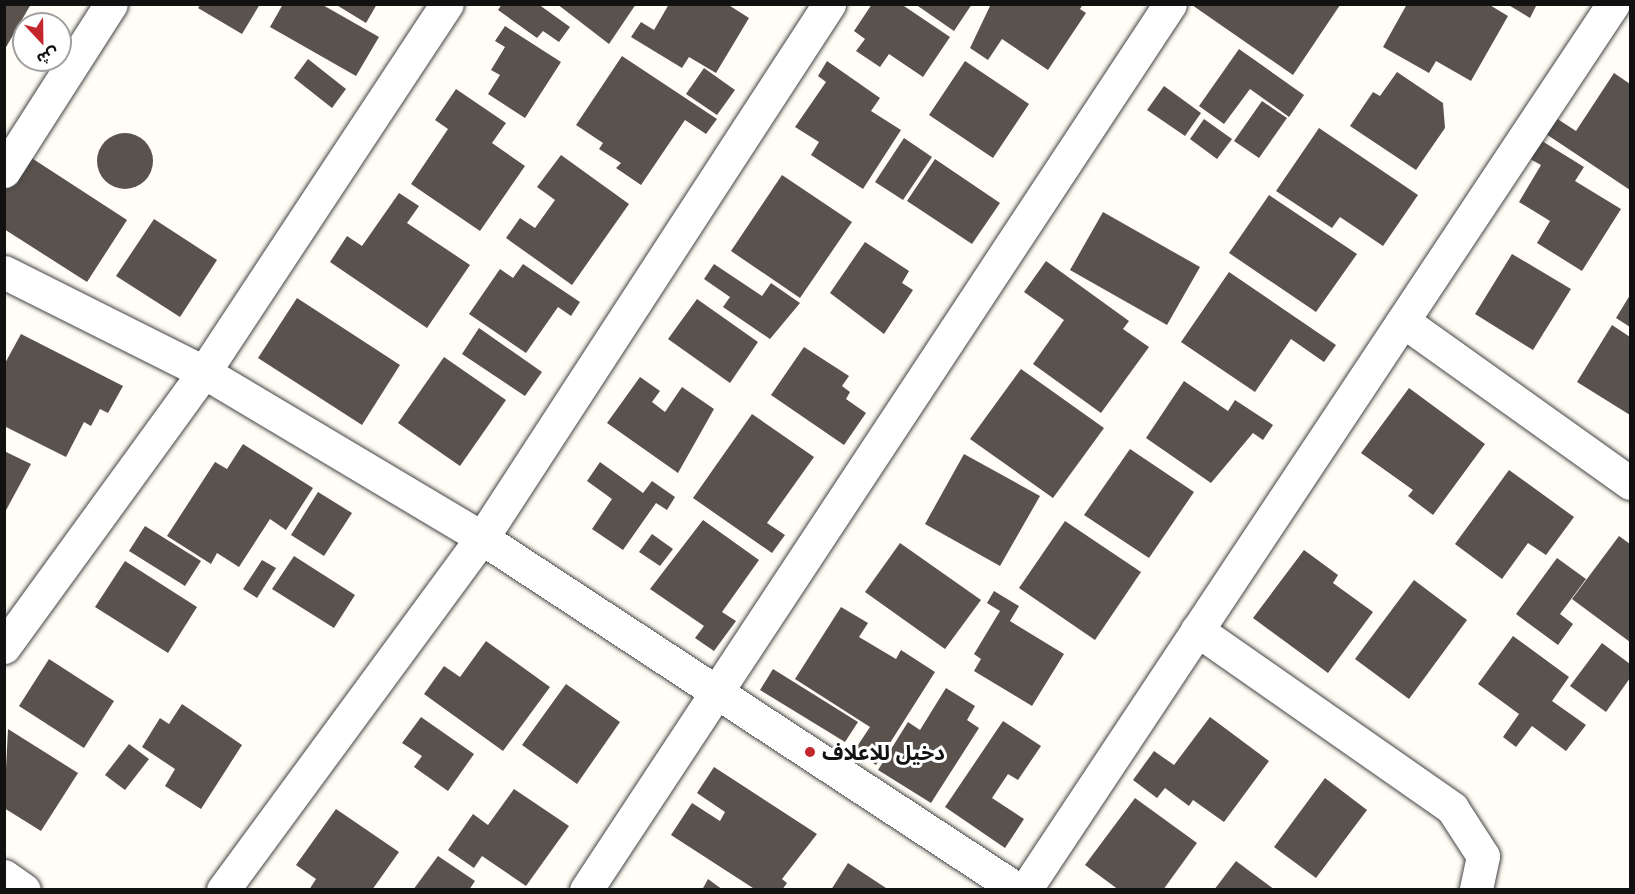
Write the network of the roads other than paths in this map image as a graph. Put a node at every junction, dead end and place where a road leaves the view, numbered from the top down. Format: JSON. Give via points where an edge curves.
{"nodes":[{"id":1,"x":111,"y":4,"type":"edge"},
{"id":2,"x":447,"y":4,"type":"edge"},
{"id":3,"x":829,"y":4,"type":"edge"},
{"id":4,"x":1170,"y":4,"type":"edge"},
{"id":5,"x":1613,"y":4,"type":"edge"},
{"id":6,"x":4,"y":171,"type":"edge"},
{"id":7,"x":4,"y":272,"type":"edge"},
{"id":8,"x":1403,"y":321,"type":"junction"},
{"id":9,"x":204,"y":372,"type":"junction"},
{"id":10,"x":1630,"y":483,"type":"edge"},
{"id":11,"x":482,"y":538,"type":"junction"},
{"id":12,"x":1197,"y":630,"type":"junction"},
{"id":13,"x":4,"y":647,"type":"edge"},
{"id":14,"x":716,"y":691,"type":"junction"},
{"id":15,"x":4,"y":876,"type":"edge"},
{"id":16,"x":24,"y":890,"type":"edge"},
{"id":17,"x":223,"y":890,"type":"edge"},
{"id":18,"x":586,"y":890,"type":"edge"},
{"id":19,"x":1018,"y":890,"type":"edge"},
{"id":20,"x":1025,"y":890,"type":"edge"},
{"id":21,"x":1476,"y":890,"type":"edge"}],
"edges":[{"from":1,"to":6,"type":"street"},
{"from":2,"to":9,"type":"street"},
{"from":3,"to":11,"type":"street"},
{"from":4,"to":14,"type":"street"},
{"from":5,"to":8,"type":"street"},
{"from":7,"to":9,"type":"street"},
{"from":8,"to":10,"type":"street"},
{"from":8,"to":12,"type":"street"},
{"from":9,"to":11,"type":"street"},
{"from":9,"to":13,"type":"street"},
{"from":11,"to":14,"type":"street"},
{"from":11,"to":17,"type":"street"},
{"from":12,"to":20,"type":"street"},
{"from":12,"to":21,"type":"street","via":[[1452,808],[1482,856]]},
{"from":14,"to":18,"type":"street"},
{"from":14,"to":19,"type":"street"},
{"from":15,"to":16,"type":"street"}]}
